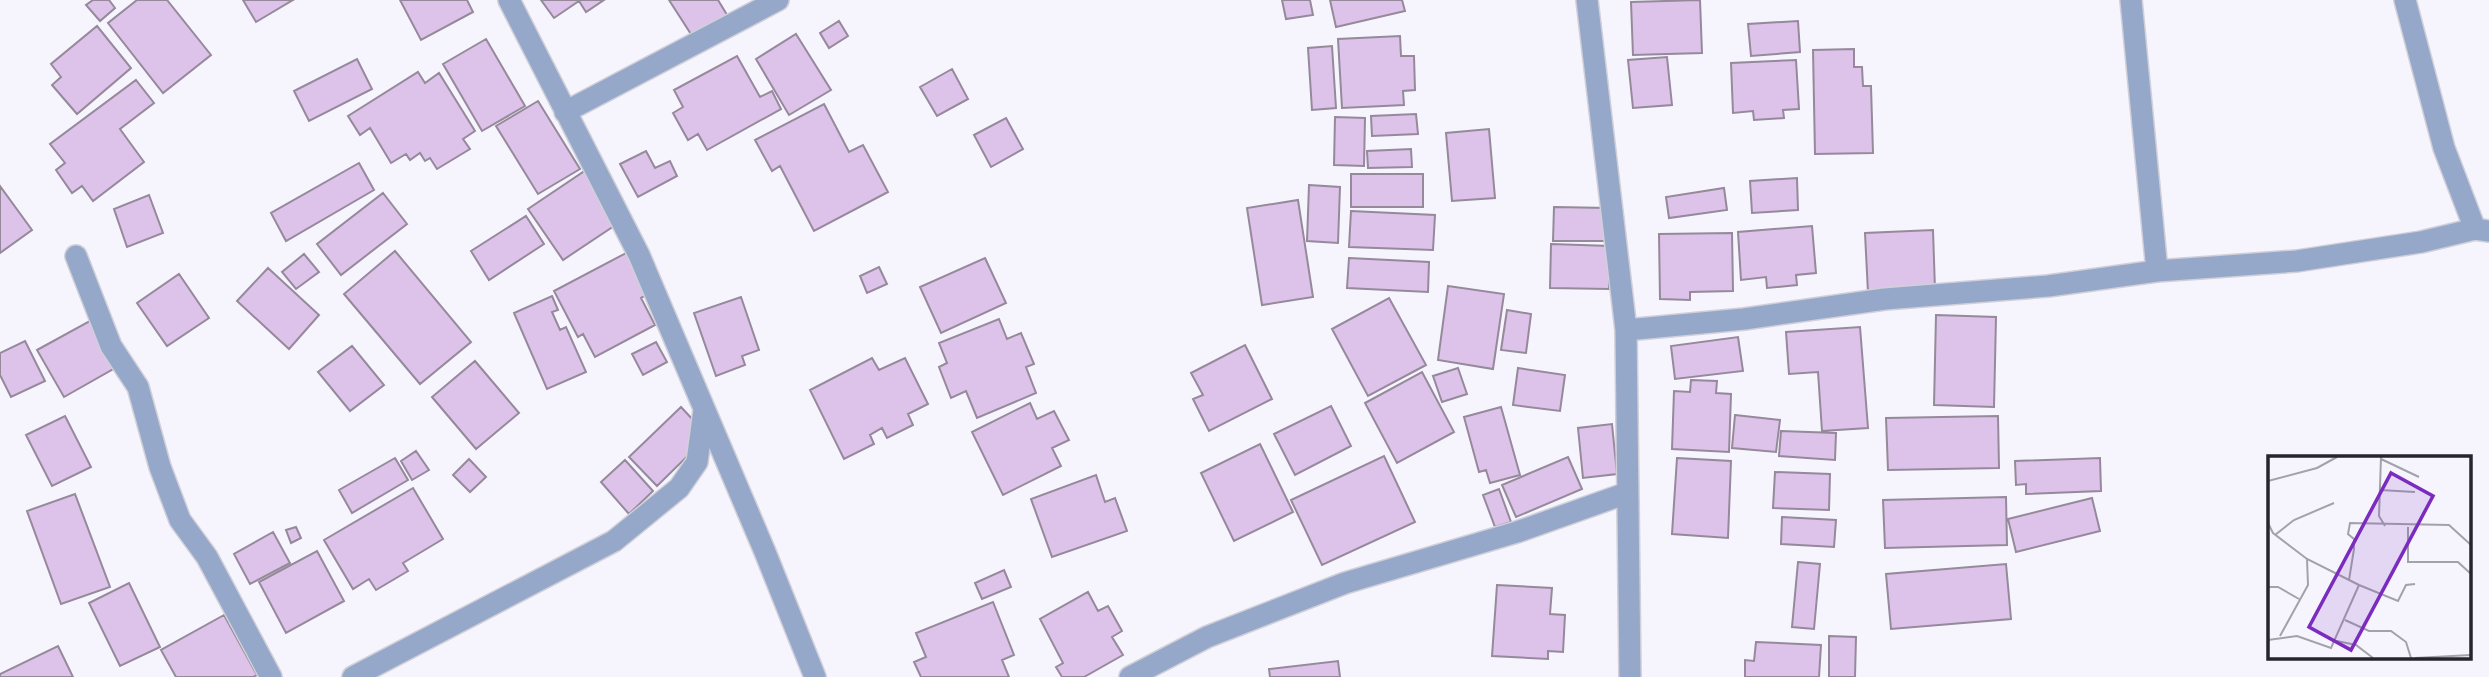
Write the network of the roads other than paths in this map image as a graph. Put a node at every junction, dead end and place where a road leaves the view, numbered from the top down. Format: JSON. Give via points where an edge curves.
{"nodes":[{"id":1,"x":509,"y":0,"type":"edge"},
{"id":2,"x":778,"y":0,"type":"edge"},
{"id":3,"x":1587,"y":0,"type":"edge"},
{"id":4,"x":2130,"y":0,"type":"edge"},
{"id":5,"x":2405,"y":0,"type":"edge"},
{"id":6,"x":565,"y":112,"type":"junction"},
{"id":7,"x":2482,"y":230,"type":"edge"},
{"id":8,"x":76,"y":256,"type":"dead end"},
{"id":9,"x":2157,"y":271,"type":"junction"},
{"id":10,"x":1626,"y":330,"type":"junction"},
{"id":11,"x":704,"y":408,"type":"junction"},
{"id":12,"x":1628,"y":493,"type":"junction"},
{"id":13,"x":271,"y":677,"type":"edge"},
{"id":14,"x":353,"y":677,"type":"edge"},
{"id":15,"x":815,"y":677,"type":"edge"},
{"id":16,"x":1130,"y":677,"type":"edge"},
{"id":17,"x":1630,"y":677,"type":"edge"}],
"edges":[{"from":1,"to":6,"type":"street"},
{"from":2,"to":6,"type":"street"},
{"from":3,"to":10,"type":"street"},
{"from":4,"to":9,"type":"street"},
{"from":5,"to":7,"type":"street","via":[[2444,148]]},
{"from":6,"to":11,"type":"street","via":[[639,255]]},
{"from":7,"to":9,"type":"street","via":[[2297,261]]},
{"from":8,"to":13,"type":"street","via":[[111,346],[138,387],[180,520],[207,557]]},
{"from":9,"to":10,"type":"street"},
{"from":10,"to":12,"type":"street"},
{"from":11,"to":14,"type":"street","via":[[696,462],[680,488],[614,541]]},
{"from":11,"to":15,"type":"street"},
{"from":12,"to":16,"type":"street","via":[[1517,532],[1345,583],[1207,637]]},
{"from":12,"to":17,"type":"street"}]}
